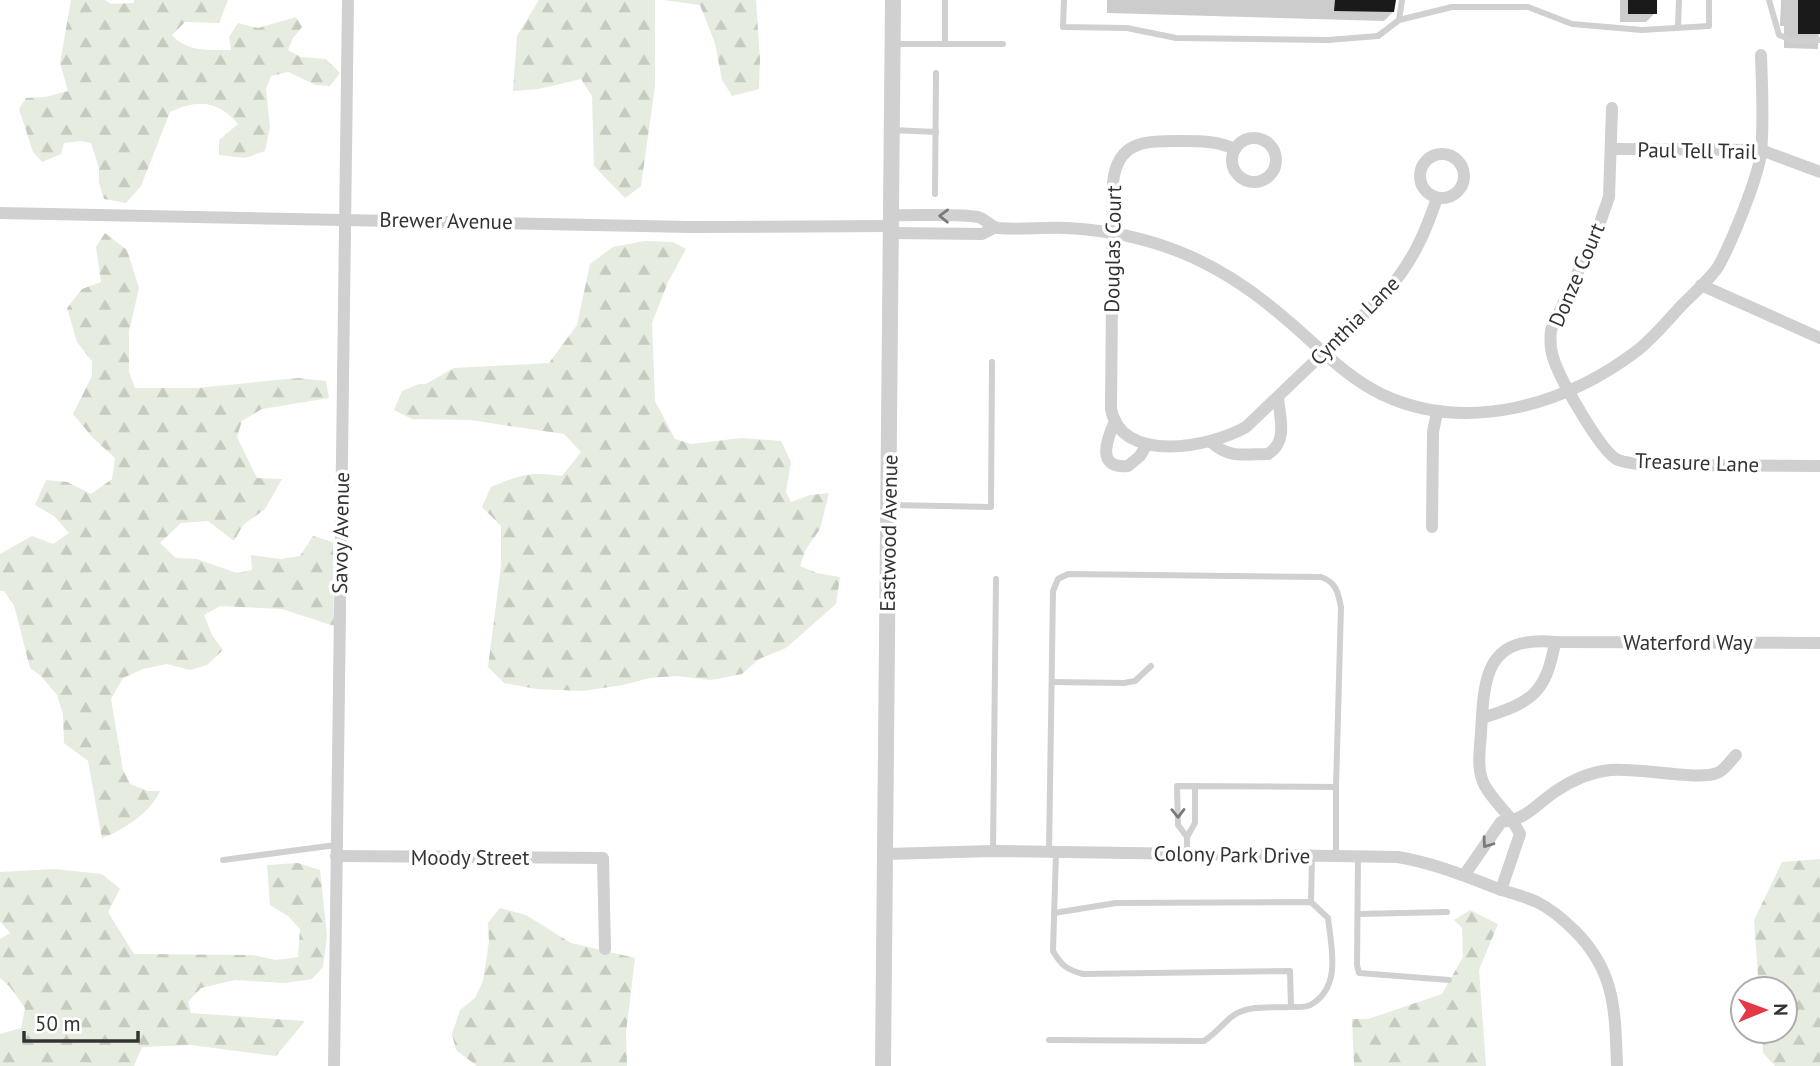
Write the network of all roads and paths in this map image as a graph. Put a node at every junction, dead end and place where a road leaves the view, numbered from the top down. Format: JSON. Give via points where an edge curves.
{"nodes":[{"id":1,"x":348,"y":0,"type":"edge"},
{"id":2,"x":893,"y":0,"type":"edge"},
{"id":3,"x":945,"y":0,"type":"edge"},
{"id":4,"x":1064,"y":0,"type":"edge"},
{"id":5,"x":1402,"y":0,"type":"edge"},
{"id":6,"x":1679,"y":0,"type":"edge"},
{"id":7,"x":1709,"y":0,"type":"edge"},
{"id":8,"x":1769,"y":0,"type":"edge"},
{"id":9,"x":1399,"y":20,"type":"junction"},
{"id":10,"x":1678,"y":27,"type":"junction"},
{"id":11,"x":1820,"y":40,"type":"edge"},
{"id":12,"x":893,"y":44,"type":"junction"},
{"id":13,"x":945,"y":44,"type":"junction"},
{"id":14,"x":1003,"y":44,"type":"dead end"},
{"id":15,"x":1762,"y":55,"type":"dead end"},
{"id":16,"x":936,"y":73,"type":"dead end"},
{"id":17,"x":1612,"y":108,"type":"dead end"},
{"id":18,"x":892,"y":130,"type":"junction"},
{"id":19,"x":936,"y":132,"type":"junction"},
{"id":20,"x":1235,"y":149,"type":"dead end"},
{"id":21,"x":1612,"y":149,"type":"junction"},
{"id":22,"x":1761,"y":150,"type":"junction"},
{"id":23,"x":1820,"y":172,"type":"edge"},
{"id":24,"x":935,"y":194,"type":"dead end"},
{"id":25,"x":1437,"y":198,"type":"dead end"},
{"id":26,"x":0,"y":213,"type":"edge"},
{"id":27,"x":347,"y":219,"type":"junction"},
{"id":28,"x":891,"y":225,"type":"junction"},
{"id":29,"x":994,"y":228,"type":"junction"},
{"id":30,"x":1112,"y":234,"type":"junction"},
{"id":31,"x":1701,"y":285,"type":"junction"},
{"id":32,"x":1820,"y":338,"type":"edge"},
{"id":33,"x":1324,"y":353,"type":"junction"},
{"id":34,"x":992,"y":362,"type":"dead end"},
{"id":35,"x":1569,"y":390,"type":"junction"},
{"id":36,"x":1278,"y":398,"type":"junction"},
{"id":37,"x":1437,"y":412,"type":"junction"},
{"id":38,"x":1115,"y":421,"type":"junction"},
{"id":39,"x":1211,"y":442,"type":"junction"},
{"id":40,"x":1147,"y":444,"type":"junction"},
{"id":41,"x":1820,"y":466,"type":"edge"},
{"id":42,"x":889,"y":505,"type":"junction"},
{"id":43,"x":1432,"y":527,"type":"dead end"},
{"id":44,"x":996,"y":579,"type":"dead end"},
{"id":45,"x":1555,"y":642,"type":"junction"},
{"id":46,"x":1820,"y":643,"type":"edge"},
{"id":47,"x":1151,"y":666,"type":"dead end"},
{"id":48,"x":1052,"y":682,"type":"junction"},
{"id":49,"x":1482,"y":718,"type":"junction"},
{"id":50,"x":1737,"y":755,"type":"dead end"},
{"id":51,"x":1195,"y":786,"type":"junction"},
{"id":52,"x":1336,"y":787,"type":"junction"},
{"id":53,"x":1514,"y":820,"type":"junction"},
{"id":54,"x":1187,"y":837,"type":"junction"},
{"id":55,"x":336,"y":851,"type":"junction"},
{"id":56,"x":993,"y":851,"type":"junction"},
{"id":57,"x":1052,"y":852,"type":"junction"},
{"id":58,"x":886,"y":854,"type":"junction"},
{"id":59,"x":1188,"y":855,"type":"junction"},
{"id":60,"x":1312,"y":856,"type":"junction"},
{"id":61,"x":1336,"y":856,"type":"junction"},
{"id":62,"x":1357,"y":857,"type":"junction"},
{"id":63,"x":223,"y":860,"type":"dead end"},
{"id":64,"x":1465,"y":874,"type":"junction"},
{"id":65,"x":1502,"y":890,"type":"junction"},
{"id":66,"x":1311,"y":902,"type":"junction"},
{"id":67,"x":1447,"y":912,"type":"dead end"},
{"id":68,"x":1054,"y":913,"type":"junction"},
{"id":69,"x":1357,"y":914,"type":"junction"},
{"id":70,"x":605,"y":948,"type":"dead end"},
{"id":71,"x":1449,"y":980,"type":"dead end"},
{"id":72,"x":1291,"y":1007,"type":"junction"},
{"id":73,"x":1049,"y":1040,"type":"dead end"},
{"id":74,"x":334,"y":1066,"type":"edge"},
{"id":75,"x":883,"y":1066,"type":"edge"},
{"id":76,"x":1617,"y":1066,"type":"edge"}],
"edges":[{"from":1,"to":27,"type":"street","name":"Savoy Avenue"},
{"from":2,"to":12,"type":"street","name":"Eastwood Avenue"},
{"from":3,"to":13,"type":"lane"},
{"from":4,"to":9,"type":"lane","via":[[1063,27],[1127,28],[1176,38],[1328,40],[1378,36]]},
{"from":5,"to":9,"type":"lane"},
{"from":6,"to":10,"type":"lane"},
{"from":7,"to":10,"type":"lane","via":[[1709,26]]},
{"from":8,"to":11,"type":"lane","via":[[1779,35],[1794,41]]},
{"from":9,"to":10,"type":"lane","via":[[1452,6],[1528,7],[1573,24],[1642,30]]},
{"from":12,"to":13,"type":"lane"},
{"from":12,"to":18,"type":"street","name":"Eastwood Avenue"},
{"from":13,"to":14,"type":"lane"},
{"from":15,"to":22,"type":"street"},
{"from":16,"to":19,"type":"lane"},
{"from":17,"to":21,"type":"street","name":"Donze Court"},
{"from":18,"to":19,"type":"lane"},
{"from":18,"to":28,"type":"street","name":"Eastwood Avenue"},
{"from":19,"to":24,"type":"lane"},
{"from":20,"to":30,"type":"street","name":"Douglas Court","via":[[1217,142],[1149,141],[1126,151],[1114,175]]},
{"from":21,"to":22,"type":"street","name":"Paul Tell Trail"},
{"from":21,"to":35,"type":"street","name":"Donze Court","via":[[1609,197],[1552,330],[1553,359]]},
{"from":22,"to":23,"type":"street","name":"Paul Tell Trail"},
{"from":22,"to":31,"type":"street","via":[[1749,196],[1717,268]]},
{"from":25,"to":33,"type":"street","name":"Cynthia Lane","via":[[1425,235],[1401,275]]},
{"from":26,"to":27,"type":"street","name":"Brewer Avenue"},
{"from":27,"to":28,"type":"street","name":"Brewer Avenue","via":[[690,227]]},
{"from":27,"to":55,"type":"street","name":"Savoy Avenue"},
{"from":28,"to":29,"type":"street","via":[[982,234]]},
{"from":29,"to":28,"type":"street","one_way":true,"via":[[981,217]]},
{"from":28,"to":42,"type":"street","name":"Eastwood Avenue"},
{"from":29,"to":30,"type":"street","via":[[1068,228]]},
{"from":30,"to":33,"type":"street","via":[[1178,252],[1218,270],[1263,299]]},
{"from":30,"to":38,"type":"street","name":"Douglas Court","via":[[1111,409]]},
{"from":31,"to":32,"type":"street"},
{"from":31,"to":35,"type":"street","via":[[1639,349]]},
{"from":33,"to":36,"type":"street","name":"Cynthia Lane"},
{"from":33,"to":37,"type":"street","via":[[1353,378],[1382,394]]},
{"from":34,"to":42,"type":"lane","via":[[991,507]]},
{"from":35,"to":37,"type":"street","via":[[1507,410]]},
{"from":35,"to":41,"type":"street","name":"Treasure Lane","via":[[1599,440],[1617,459],[1643,465]]},
{"from":36,"to":39,"type":"street","name":"Cynthia Lane","via":[[1246,427]]},
{"from":36,"to":39,"type":"street","name":"Cynthia Lane","via":[[1282,435],[1273,452],[1225,453]]},
{"from":37,"to":43,"type":"street"},
{"from":38,"to":40,"type":"street","via":[[1128,437]]},
{"from":38,"to":40,"type":"street","via":[[1105,452],[1116,465],[1135,462]]},
{"from":39,"to":40,"type":"street","name":"Cynthia Lane"},
{"from":42,"to":58,"type":"street","name":"Eastwood Avenue"},
{"from":44,"to":56,"type":"lane"},
{"from":45,"to":46,"type":"street","name":"Waterford Way"},
{"from":45,"to":49,"type":"street","via":[[1551,666],[1526,702]]},
{"from":45,"to":49,"type":"street","name":"Waterford Way","via":[[1534,640],[1507,649],[1494,661],[1483,688]]},
{"from":47,"to":48,"type":"lane","via":[[1135,681],[1124,683]]},
{"from":48,"to":52,"type":"lane","via":[[1053,591],[1058,579],[1068,574],[1329,579],[1338,590],[1341,607]]},
{"from":48,"to":57,"type":"lane"},
{"from":49,"to":53,"type":"street","name":"Waterford Way","via":[[1479,770],[1485,787]]},
{"from":50,"to":53,"type":"street","via":[[1718,773],[1643,769],[1579,777]]},
{"from":51,"to":52,"type":"lane"},
{"from":51,"to":54,"type":"lane","via":[[1195,823]]},
{"from":51,"to":54,"type":"lane","one_way":true,"via":[[1177,786],[1178,825]]},
{"from":52,"to":61,"type":"lane"},
{"from":53,"to":64,"type":"street","one_way":true,"via":[[1501,822]]},
{"from":53,"to":65,"type":"street","via":[[1520,834]]},
{"from":54,"to":59,"type":"lane"},
{"from":55,"to":63,"type":"lane"},
{"from":55,"to":70,"type":"street","name":"Moody Street","via":[[603,859]]},
{"from":55,"to":74,"type":"street","name":"Savoy Avenue"},
{"from":56,"to":57,"type":"street","name":"Colony Park Drive"},
{"from":56,"to":58,"type":"street","name":"Colony Park Drive"},
{"from":57,"to":59,"type":"street","name":"Colony Park Drive"},
{"from":57,"to":68,"type":"lane"},
{"from":58,"to":75,"type":"street","name":"Eastwood Avenue"},
{"from":59,"to":60,"type":"street","name":"Colony Park Drive"},
{"from":60,"to":61,"type":"street","name":"Colony Park Drive"},
{"from":60,"to":66,"type":"lane"},
{"from":61,"to":62,"type":"street","name":"Colony Park Drive"},
{"from":62,"to":64,"type":"street","name":"Colony Park Drive","via":[[1422,861]]},
{"from":62,"to":69,"type":"lane"},
{"from":64,"to":65,"type":"street","name":"Colony Park Drive"},
{"from":65,"to":76,"type":"street","name":"Colony Park Drive","via":[[1537,902],[1565,920],[1588,944],[1608,981],[1616,1023]]},
{"from":66,"to":68,"type":"lane","via":[[1116,903]]},
{"from":66,"to":72,"type":"lane","via":[[1328,918],[1334,971],[1324,993],[1311,1006]]},
{"from":67,"to":69,"type":"lane"},
{"from":68,"to":72,"type":"lane","via":[[1054,951],[1069,971],[1290,971]]},
{"from":69,"to":71,"type":"lane","via":[[1359,973]]},
{"from":72,"to":73,"type":"lane","via":[[1246,1009],[1204,1041]]}]}
